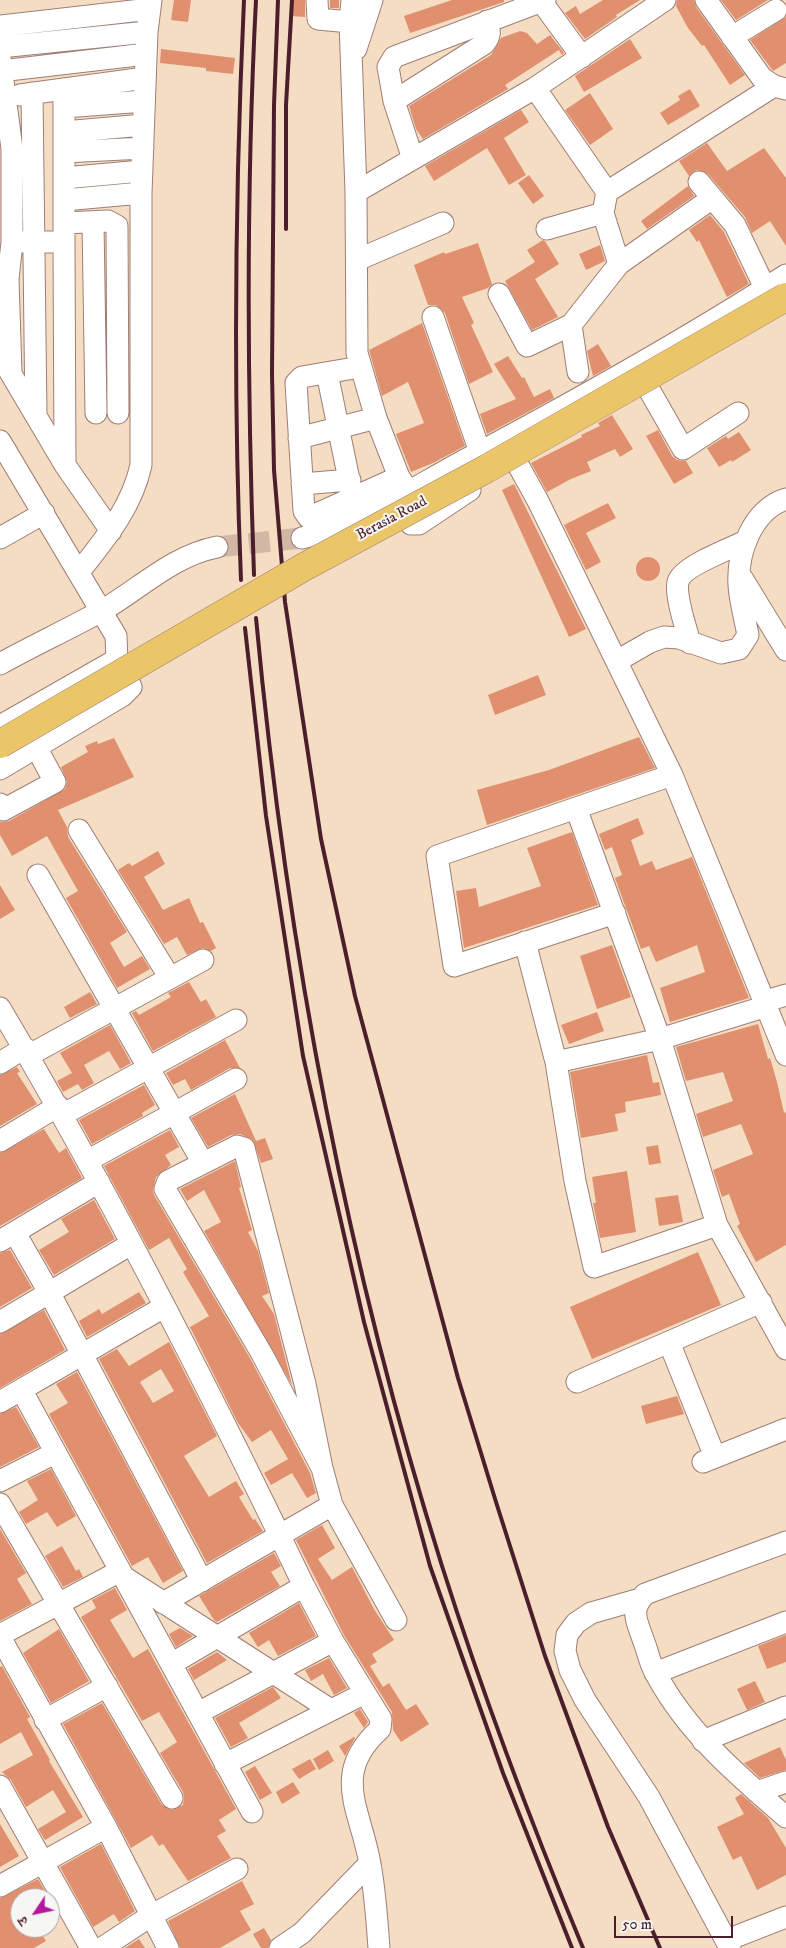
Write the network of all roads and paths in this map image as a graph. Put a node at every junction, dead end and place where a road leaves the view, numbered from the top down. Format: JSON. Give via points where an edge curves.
{"nodes":[{"id":1,"x":318,"y":0,"type":"edge"},
{"id":2,"x":352,"y":0,"type":"edge"},
{"id":3,"x":372,"y":0,"type":"edge"},
{"id":4,"x":665,"y":0,"type":"edge"},
{"id":5,"x":706,"y":0,"type":"edge"},
{"id":6,"x":543,"y":1,"type":"edge"},
{"id":7,"x":150,"y":4,"type":"edge"},
{"id":8,"x":781,"y":5,"type":"edge"},
{"id":9,"x":640,"y":7,"type":"edge"},
{"id":10,"x":487,"y":21,"type":"junction"},
{"id":11,"x":350,"y":22,"type":"junction"},
{"id":12,"x":0,"y":26,"type":"edge"},
{"id":13,"x":147,"y":32,"type":"junction"},
{"id":14,"x":732,"y":37,"type":"junction"},
{"id":15,"x":0,"y":47,"type":"edge"},
{"id":16,"x":146,"y":54,"type":"junction"},
{"id":17,"x":352,"y":56,"type":"junction"},
{"id":18,"x":582,"y":57,"type":"junction"},
{"id":19,"x":1,"y":66,"type":"edge"},
{"id":20,"x":145,"y":78,"type":"junction"},
{"id":21,"x":780,"y":87,"type":"edge"},
{"id":22,"x":535,"y":88,"type":"junction"},
{"id":23,"x":32,"y":93,"type":"junction"},
{"id":24,"x":4,"y":99,"type":"edge"},
{"id":25,"x":64,"y":99,"type":"junction"},
{"id":26,"x":144,"y":101,"type":"junction"},
{"id":27,"x":394,"y":101,"type":"junction"},
{"id":28,"x":143,"y":125,"type":"junction"},
{"id":29,"x":5,"y":128,"type":"edge"},
{"id":30,"x":64,"y":142,"type":"junction"},
{"id":31,"x":143,"y":148,"type":"junction"},
{"id":32,"x":6,"y":151,"type":"edge"},
{"id":33,"x":413,"y":159,"type":"junction"},
{"id":34,"x":142,"y":171,"type":"junction"},
{"id":35,"x":64,"y":178,"type":"junction"},
{"id":36,"x":356,"y":192,"type":"junction"},
{"id":37,"x":607,"y":192,"type":"junction"},
{"id":38,"x":141,"y":193,"type":"junction"},
{"id":39,"x":64,"y":200,"type":"junction"},
{"id":40,"x":602,"y":213,"type":"junction"},
{"id":41,"x":93,"y":222,"type":"junction"},
{"id":42,"x":443,"y":223,"type":"dead end"},
{"id":43,"x":547,"y":229,"type":"dead end"},
{"id":44,"x":64,"y":233,"type":"junction"},
{"id":45,"x":12,"y":242,"type":"junction"},
{"id":46,"x":33,"y":242,"type":"junction"},
{"id":47,"x":357,"y":260,"type":"junction"},
{"id":48,"x":619,"y":264,"type":"junction"},
{"id":49,"x":786,"y":275,"type":"edge"},
{"id":50,"x":4,"y":276,"type":"edge"},
{"id":51,"x":776,"y":292,"type":"edge"},
{"id":52,"x":498,"y":294,"type":"dead end"},
{"id":53,"x":786,"y":307,"type":"edge"},
{"id":54,"x":4,"y":311,"type":"edge"},
{"id":55,"x":433,"y":317,"type":"dead end"},
{"id":56,"x":141,"y":319,"type":"junction"},
{"id":57,"x":118,"y":320,"type":"junction"},
{"id":58,"x":95,"y":321,"type":"junction"},
{"id":59,"x":65,"y":322,"type":"junction"},
{"id":60,"x":572,"y":325,"type":"junction"},
{"id":61,"x":0,"y":355,"type":"edge"},
{"id":62,"x":360,"y":367,"type":"junction"},
{"id":63,"x":578,"y":372,"type":"dead end"},
{"id":64,"x":11,"y":373,"type":"junction"},
{"id":65,"x":327,"y":373,"type":"junction"},
{"id":66,"x":647,"y":386,"type":"junction"},
{"id":67,"x":65,"y":412,"type":"junction"},
{"id":68,"x":96,"y":412,"type":"junction"},
{"id":69,"x":118,"y":413,"type":"junction"},
{"id":70,"x":141,"y":413,"type":"junction"},
{"id":71,"x":738,"y":413,"type":"dead end"},
{"id":72,"x":36,"y":416,"type":"junction"},
{"id":73,"x":376,"y":418,"type":"junction"},
{"id":74,"x":338,"y":428,"type":"junction"},
{"id":75,"x":299,"y":438,"type":"junction"},
{"id":76,"x":480,"y":452,"type":"junction"},
{"id":77,"x":3,"y":453,"type":"edge"},
{"id":78,"x":516,"y":462,"type":"junction"},
{"id":79,"x":66,"y":465,"type":"junction"},
{"id":80,"x":302,"y":484,"type":"junction"},
{"id":81,"x":401,"y":489,"type":"junction"},
{"id":82,"x":351,"y":490,"type":"junction"},
{"id":83,"x":786,"y":499,"type":"edge"},
{"id":84,"x":44,"y":513,"type":"junction"},
{"id":85,"x":111,"y":531,"type":"junction"},
{"id":86,"x":0,"y":538,"type":"edge"},
{"id":87,"x":302,"y":538,"type":"tunnel mouth"},
{"id":88,"x":746,"y":541,"type":"junction"},
{"id":89,"x":217,"y":547,"type":"tunnel mouth"},
{"id":90,"x":79,"y":572,"type":"junction"},
{"id":91,"x":739,"y":573,"type":"junction"},
{"id":92,"x":102,"y":610,"type":"junction"},
{"id":93,"x":690,"y":643,"type":"junction"},
{"id":94,"x":786,"y":650,"type":"edge"},
{"id":95,"x":617,"y":661,"type":"junction"},
{"id":96,"x":117,"y":662,"type":"junction"},
{"id":97,"x":0,"y":664,"type":"edge"},
{"id":98,"x":0,"y":726,"type":"edge"},
{"id":99,"x":0,"y":744,"type":"edge"},
{"id":100,"x":36,"y":747,"type":"junction"},
{"id":101,"x":0,"y":769,"type":"edge"},
{"id":102,"x":672,"y":775,"type":"junction"},
{"id":103,"x":0,"y":804,"type":"edge"},
{"id":104,"x":576,"y":808,"type":"junction"},
{"id":105,"x":79,"y":830,"type":"dead end"},
{"id":106,"x":38,"y":875,"type":"dead end"},
{"id":107,"x":615,"y":913,"type":"junction"},
{"id":108,"x":525,"y":942,"type":"junction"},
{"id":109,"x":203,"y":960,"type":"dead end"},
{"id":110,"x":170,"y":978,"type":"junction"},
{"id":111,"x":786,"y":996,"type":"edge"},
{"id":112,"x":766,"y":1003,"type":"junction"},
{"id":113,"x":0,"y":1008,"type":"edge"},
{"id":114,"x":114,"y":1010,"type":"junction"},
{"id":115,"x":236,"y":1020,"type":"dead end"},
{"id":116,"x":660,"y":1039,"type":"junction"},
{"id":117,"x":24,"y":1048,"type":"junction"},
{"id":118,"x":786,"y":1054,"type":"edge"},
{"id":119,"x":556,"y":1062,"type":"junction"},
{"id":120,"x":0,"y":1063,"type":"edge"},
{"id":121,"x":148,"y":1070,"type":"junction"},
{"id":122,"x":236,"y":1079,"type":"dead end"},
{"id":123,"x":60,"y":1111,"type":"junction"},
{"id":124,"x":174,"y":1113,"type":"junction"},
{"id":125,"x":0,"y":1141,"type":"edge"},
{"id":126,"x":87,"y":1161,"type":"junction"},
{"id":127,"x":203,"y":1162,"type":"junction"},
{"id":128,"x":99,"y":1182,"type":"junction"},
{"id":129,"x":717,"y":1225,"type":"junction"},
{"id":130,"x":8,"y":1237,"type":"edge"},
{"id":131,"x":131,"y":1244,"type":"junction"},
{"id":132,"x":50,"y":1294,"type":"junction"},
{"id":133,"x":761,"y":1302,"type":"junction"},
{"id":134,"x":164,"y":1307,"type":"junction"},
{"id":135,"x":0,"y":1322,"type":"edge"},
{"id":136,"x":669,"y":1342,"type":"junction"},
{"id":137,"x":786,"y":1349,"type":"edge"},
{"id":138,"x":82,"y":1356,"type":"junction"},
{"id":139,"x":577,"y":1382,"type":"dead end"},
{"id":140,"x":22,"y":1391,"type":"junction"},
{"id":141,"x":0,"y":1402,"type":"edge"},
{"id":142,"x":786,"y":1429,"type":"edge"},
{"id":143,"x":55,"y":1453,"type":"junction"},
{"id":144,"x":322,"y":1468,"type":"junction"},
{"id":145,"x":0,"y":1481,"type":"edge"},
{"id":146,"x":0,"y":1504,"type":"edge"},
{"id":147,"x":332,"y":1505,"type":"junction"},
{"id":148,"x":280,"y":1535,"type":"junction"},
{"id":149,"x":786,"y":1542,"type":"edge"},
{"id":150,"x":123,"y":1575,"type":"junction"},
{"id":151,"x":202,"y":1581,"type":"junction"},
{"id":152,"x":304,"y":1586,"type":"junction"},
{"id":153,"x":640,"y":1599,"type":"junction"},
{"id":154,"x":163,"y":1603,"type":"junction"},
{"id":155,"x":58,"y":1604,"type":"junction"},
{"id":156,"x":396,"y":1620,"type":"dead end"},
{"id":157,"x":786,"y":1622,"type":"edge"},
{"id":158,"x":0,"y":1636,"type":"edge"},
{"id":159,"x":217,"y":1637,"type":"junction"},
{"id":160,"x":333,"y":1641,"type":"junction"},
{"id":161,"x":171,"y":1664,"type":"junction"},
{"id":162,"x":272,"y":1672,"type":"junction"},
{"id":163,"x":655,"y":1673,"type":"junction"},
{"id":164,"x":106,"y":1686,"type":"junction"},
{"id":165,"x":364,"y":1693,"type":"junction"},
{"id":166,"x":786,"y":1708,"type":"edge"},
{"id":167,"x":331,"y":1710,"type":"junction"},
{"id":168,"x":198,"y":1713,"type":"junction"},
{"id":169,"x":45,"y":1720,"type":"junction"},
{"id":170,"x":703,"y":1741,"type":"junction"},
{"id":171,"x":225,"y":1764,"type":"junction"},
{"id":172,"x":786,"y":1782,"type":"edge"},
{"id":173,"x":1,"y":1790,"type":"edge"},
{"id":174,"x":757,"y":1792,"type":"junction"},
{"id":175,"x":172,"y":1798,"type":"dead end"},
{"id":176,"x":252,"y":1812,"type":"dead end"},
{"id":177,"x":786,"y":1817,"type":"edge"},
{"id":178,"x":106,"y":1827,"type":"junction"},
{"id":179,"x":370,"y":1862,"type":"junction"},
{"id":180,"x":43,"y":1864,"type":"junction"},
{"id":181,"x":237,"y":1869,"type":"dead end"},
{"id":182,"x":0,"y":1886,"type":"edge"},
{"id":183,"x":152,"y":1915,"type":"junction"},
{"id":184,"x":786,"y":1917,"type":"edge"},
{"id":185,"x":728,"y":1944,"type":"edge"},
{"id":186,"x":91,"y":1948,"type":"edge"},
{"id":187,"x":102,"y":1948,"type":"edge"},
{"id":188,"x":168,"y":1948,"type":"edge"},
{"id":189,"x":280,"y":1948,"type":"edge"},
{"id":190,"x":379,"y":1948,"type":"edge"}],
"edges":[{"from":1,"to":11,"type":"street","via":[[318,19]]},
{"from":2,"to":11,"type":"street"},
{"from":3,"to":17,"type":"street"},
{"from":4,"to":9,"type":"street"},
{"from":5,"to":14,"type":"street"},
{"from":6,"to":10,"type":"street"},
{"from":6,"to":18,"type":"street"},
{"from":7,"to":12,"type":"street"},
{"from":7,"to":13,"type":"street"},
{"from":8,"to":14,"type":"street"},
{"from":9,"to":18,"type":"street"},
{"from":10,"to":27,"type":"street","via":[[489,38],[484,44]]},
{"from":10,"to":27,"type":"street","via":[[394,56],[388,67]]},
{"from":11,"to":17,"type":"street"},
{"from":13,"to":15,"type":"street"},
{"from":13,"to":16,"type":"street"},
{"from":14,"to":21,"type":"street","via":[[762,78]]},
{"from":16,"to":19,"type":"street"},
{"from":16,"to":20,"type":"street"},
{"from":17,"to":36,"type":"street"},
{"from":18,"to":22,"type":"street"},
{"from":19,"to":24,"type":"street"},
{"from":20,"to":25,"type":"street"},
{"from":20,"to":26,"type":"street"},
{"from":21,"to":37,"type":"street"},
{"from":22,"to":33,"type":"street"},
{"from":22,"to":37,"type":"street"},
{"from":23,"to":24,"type":"street"},
{"from":23,"to":25,"type":"street"},
{"from":23,"to":46,"type":"street"},
{"from":24,"to":29,"type":"street"},
{"from":25,"to":26,"type":"street"},
{"from":25,"to":30,"type":"street"},
{"from":26,"to":28,"type":"street"},
{"from":27,"to":33,"type":"street"},
{"from":28,"to":30,"type":"street"},
{"from":28,"to":31,"type":"street"},
{"from":29,"to":32,"type":"street"},
{"from":30,"to":31,"type":"street"},
{"from":30,"to":35,"type":"street"},
{"from":31,"to":34,"type":"street"},
{"from":32,"to":45,"type":"street"},
{"from":33,"to":36,"type":"street"},
{"from":34,"to":35,"type":"street"},
{"from":34,"to":38,"type":"street"},
{"from":35,"to":39,"type":"street"},
{"from":36,"to":47,"type":"street"},
{"from":37,"to":40,"type":"street"},
{"from":38,"to":39,"type":"street"},
{"from":38,"to":56,"type":"street"},
{"from":39,"to":44,"type":"street"},
{"from":40,"to":43,"type":"street"},
{"from":40,"to":48,"type":"street"},
{"from":41,"to":44,"type":"street"},
{"from":41,"to":57,"type":"street","via":[[108,221],[117,226]]},
{"from":41,"to":58,"type":"street"},
{"from":42,"to":47,"type":"street"},
{"from":44,"to":46,"type":"street"},
{"from":44,"to":59,"type":"street"},
{"from":45,"to":46,"type":"street"},
{"from":45,"to":50,"type":"street"},
{"from":46,"to":72,"type":"street"},
{"from":47,"to":62,"type":"street"},
{"from":48,"to":51,"type":"street","via":[[705,191],[735,225]]},
{"from":48,"to":60,"type":"street"},
{"from":49,"to":51,"type":"street"},
{"from":50,"to":54,"type":"street"},
{"from":51,"to":76,"type":"street","via":[[723,315],[565,407]]},
{"from":51,"to":99,"type":"main road","name":"Berasia Road","bridge":true,"via":[[486,469],[309,564]]},
{"from":52,"to":60,"type":"street","via":[[527,346]]},
{"from":53,"to":66,"type":"street"},
{"from":54,"to":64,"type":"street"},
{"from":55,"to":76,"type":"street"},
{"from":56,"to":57,"type":"street"},
{"from":56,"to":70,"type":"street"},
{"from":57,"to":58,"type":"street"},
{"from":57,"to":69,"type":"street"},
{"from":58,"to":59,"type":"street"},
{"from":58,"to":68,"type":"street"},
{"from":59,"to":67,"type":"street"},
{"from":60,"to":63,"type":"street"},
{"from":61,"to":64,"type":"street"},
{"from":62,"to":65,"type":"street"},
{"from":62,"to":73,"type":"street"},
{"from":64,"to":72,"type":"street"},
{"from":65,"to":74,"type":"street"},
{"from":65,"to":75,"type":"street","via":[[302,377],[296,383]]},
{"from":66,"to":71,"type":"street","via":[[683,449]]},
{"from":66,"to":78,"type":"street"},
{"from":67,"to":68,"type":"street"},
{"from":67,"to":79,"type":"street"},
{"from":68,"to":69,"type":"street"},
{"from":69,"to":70,"type":"street"},
{"from":70,"to":85,"type":"street","via":[[138,480]]},
{"from":72,"to":79,"type":"street"},
{"from":73,"to":74,"type":"street"},
{"from":73,"to":81,"type":"street"},
{"from":74,"to":75,"type":"street"},
{"from":74,"to":82,"type":"street"},
{"from":75,"to":80,"type":"street"},
{"from":76,"to":81,"type":"street"},
{"from":77,"to":84,"type":"street"},
{"from":78,"to":81,"type":"street","via":[[419,524],[411,524],[399,506]]},
{"from":78,"to":95,"type":"street"},
{"from":79,"to":85,"type":"street"},
{"from":80,"to":82,"type":"street"},
{"from":80,"to":82,"type":"street","via":[[304,511],[308,517]]},
{"from":81,"to":82,"type":"street"},
{"from":81,"to":87,"type":"street","via":[[332,529]]},
{"from":83,"to":88,"type":"street","via":[[775,503],[757,521]]},
{"from":84,"to":86,"type":"street"},
{"from":84,"to":90,"type":"street"},
{"from":85,"to":90,"type":"street"},
{"from":88,"to":91,"type":"street"},
{"from":88,"to":93,"type":"street","via":[[686,571],[678,581]]},
{"from":89,"to":92,"type":"street","via":[[177,561]]},
{"from":90,"to":92,"type":"street"},
{"from":91,"to":93,"type":"street","via":[[748,635],[739,649],[721,653]]},
{"from":91,"to":94,"type":"street"},
{"from":92,"to":96,"type":"street","via":[[116,636]]},
{"from":92,"to":97,"type":"street"},
{"from":93,"to":95,"type":"street","via":[[664,637]]},
{"from":95,"to":102,"type":"street"},
{"from":96,"to":98,"type":"street","via":[[106,664]]},
{"from":96,"to":100,"type":"street","via":[[131,687],[129,692]]},
{"from":100,"to":101,"type":"street"},
{"from":100,"to":103,"type":"street","via":[[55,782],[3,810]]},
{"from":102,"to":104,"type":"street"},
{"from":102,"to":112,"type":"street"},
{"from":104,"to":107,"type":"street"},
{"from":104,"to":108,"type":"street","via":[[437,856],[454,966]]},
{"from":105,"to":110,"type":"street"},
{"from":106,"to":114,"type":"street"},
{"from":107,"to":108,"type":"street"},
{"from":107,"to":116,"type":"street"},
{"from":108,"to":119,"type":"street"},
{"from":109,"to":110,"type":"street"},
{"from":110,"to":114,"type":"street"},
{"from":111,"to":112,"type":"street"},
{"from":112,"to":116,"type":"street"},
{"from":112,"to":118,"type":"street"},
{"from":113,"to":117,"type":"street"},
{"from":114,"to":117,"type":"street","via":[[33,1053]]},
{"from":114,"to":121,"type":"street"},
{"from":115,"to":121,"type":"street"},
{"from":116,"to":119,"type":"street"},
{"from":116,"to":129,"type":"street"},
{"from":117,"to":120,"type":"street"},
{"from":117,"to":123,"type":"street"},
{"from":119,"to":129,"type":"street","via":[[575,1181],[594,1267]]},
{"from":121,"to":123,"type":"street"},
{"from":121,"to":124,"type":"street"},
{"from":122,"to":124,"type":"street"},
{"from":123,"to":125,"type":"street"},
{"from":123,"to":126,"type":"street"},
{"from":124,"to":126,"type":"street"},
{"from":124,"to":127,"type":"street"},
{"from":126,"to":128,"type":"street"},
{"from":127,"to":144,"type":"street","via":[[168,1181],[165,1189],[243,1319]]},
{"from":127,"to":144,"type":"street","via":[[237,1146],[244,1148],[305,1384]]},
{"from":128,"to":130,"type":"street"},
{"from":128,"to":131,"type":"street"},
{"from":129,"to":133,"type":"street"},
{"from":130,"to":132,"type":"street"},
{"from":131,"to":132,"type":"street"},
{"from":131,"to":134,"type":"street"},
{"from":132,"to":135,"type":"street"},
{"from":132,"to":138,"type":"street"},
{"from":133,"to":136,"type":"street"},
{"from":133,"to":137,"type":"street"},
{"from":134,"to":138,"type":"street"},
{"from":134,"to":148,"type":"street"},
{"from":136,"to":139,"type":"street"},
{"from":136,"to":142,"type":"street","via":[[709,1460]]},
{"from":138,"to":140,"type":"street"},
{"from":138,"to":151,"type":"street"},
{"from":140,"to":141,"type":"street"},
{"from":140,"to":143,"type":"street"},
{"from":143,"to":145,"type":"street"},
{"from":143,"to":150,"type":"street"},
{"from":144,"to":147,"type":"street"},
{"from":146,"to":155,"type":"street"},
{"from":147,"to":148,"type":"street"},
{"from":147,"to":156,"type":"street"},
{"from":148,"to":151,"type":"street"},
{"from":148,"to":152,"type":"street"},
{"from":149,"to":153,"type":"street"},
{"from":150,"to":154,"type":"street"},
{"from":150,"to":155,"type":"street"},
{"from":150,"to":161,"type":"street"},
{"from":151,"to":154,"type":"street"},
{"from":152,"to":159,"type":"street"},
{"from":152,"to":160,"type":"street"},
{"from":153,"to":163,"type":"street","via":[[634,1613]]},
{"from":153,"to":185,"type":"street","via":[[591,1613],[567,1635],[565,1651],[570,1670],[585,1700],[649,1797]]},
{"from":154,"to":159,"type":"street"},
{"from":155,"to":158,"type":"street"},
{"from":155,"to":164,"type":"street"},
{"from":157,"to":163,"type":"street"},
{"from":158,"to":169,"type":"street"},
{"from":159,"to":161,"type":"street"},
{"from":159,"to":162,"type":"street"},
{"from":160,"to":162,"type":"street"},
{"from":160,"to":165,"type":"street"},
{"from":161,"to":168,"type":"street"},
{"from":162,"to":167,"type":"street"},
{"from":162,"to":168,"type":"street"},
{"from":163,"to":170,"type":"street"},
{"from":164,"to":169,"type":"street"},
{"from":164,"to":175,"type":"street"},
{"from":165,"to":167,"type":"street"},
{"from":165,"to":179,"type":"street","via":[[381,1724],[380,1729],[365,1742],[352,1776],[357,1817]]},
{"from":166,"to":170,"type":"street"},
{"from":167,"to":171,"type":"street"},
{"from":168,"to":171,"type":"street"},
{"from":169,"to":178,"type":"street"},
{"from":170,"to":174,"type":"street"},
{"from":171,"to":176,"type":"street"},
{"from":172,"to":174,"type":"street"},
{"from":173,"to":180,"type":"street"},
{"from":174,"to":177,"type":"street"},
{"from":178,"to":180,"type":"street"},
{"from":178,"to":183,"type":"street"},
{"from":179,"to":189,"type":"street","via":[[302,1933]]},
{"from":179,"to":190,"type":"street"},
{"from":180,"to":182,"type":"street"},
{"from":180,"to":186,"type":"street"},
{"from":181,"to":183,"type":"street"},
{"from":183,"to":187,"type":"street"},
{"from":183,"to":188,"type":"street"},
{"from":184,"to":185,"type":"street"}]}
